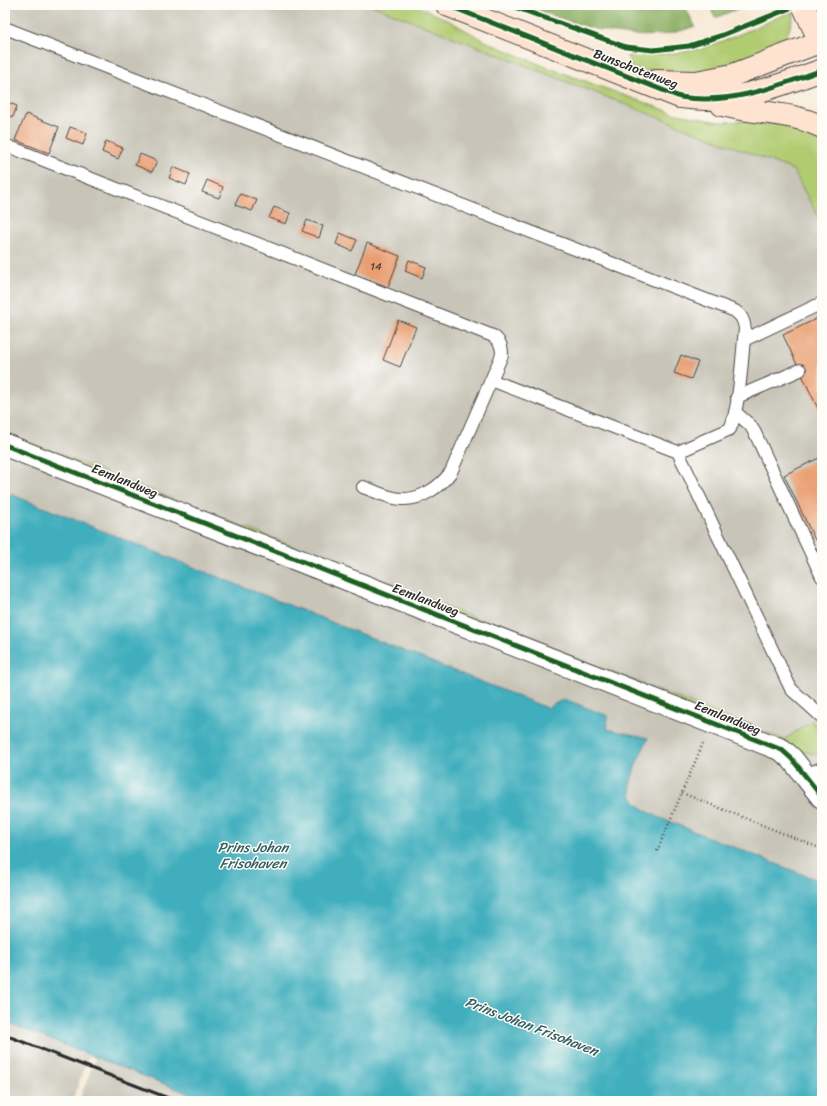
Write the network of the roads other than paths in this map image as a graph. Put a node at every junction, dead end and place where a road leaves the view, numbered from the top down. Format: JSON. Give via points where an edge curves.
{"nodes":[{"id":1,"x":461,"y":8,"type":"edge"},
{"id":2,"x":794,"y":8,"type":"edge"},
{"id":3,"x":5,"y":28,"type":"edge"},
{"id":4,"x":821,"y":43,"type":"edge"},
{"id":5,"x":822,"y":70,"type":"edge"},
{"id":6,"x":639,"y":80,"type":"junction"},
{"id":7,"x":701,"y":100,"type":"junction"},
{"id":8,"x":822,"y":126,"type":"edge"},
{"id":9,"x":5,"y":145,"type":"edge"},
{"id":10,"x":822,"y":303,"type":"edge"},
{"id":11,"x":744,"y":340,"type":"junction"},
{"id":12,"x":800,"y":370,"type":"dead end"},
{"id":13,"x":491,"y":380,"type":"junction"},
{"id":14,"x":737,"y":397,"type":"junction"},
{"id":15,"x":735,"y":412,"type":"junction"},
{"id":16,"x":5,"y":445,"type":"edge"},
{"id":17,"x":678,"y":452,"type":"junction"},
{"id":18,"x":363,"y":487,"type":"dead end"},
{"id":19,"x":822,"y":577,"type":"edge"},
{"id":20,"x":822,"y":717,"type":"edge"},
{"id":21,"x":814,"y":772,"type":"edge"},
{"id":22,"x":822,"y":797,"type":"edge"}],
"edges":[{"from":1,"to":6,"type":"street","name":"Bunschotenweg","via":[[613,72]]},
{"from":2,"to":4,"type":"street"},
{"from":3,"to":11,"type":"lane","via":[[735,311],[744,322]]},
{"from":4,"to":6,"type":"street","name":"Bunschotenweg","via":[[734,75],[713,80],[679,83]]},
{"from":5,"to":7,"type":"street","name":"Bunschotenweg","via":[[757,93]]},
{"from":6,"to":7,"type":"street","name":"Bunschotenweg","via":[[680,97]]},
{"from":7,"to":8,"type":"street","name":"Bunschotenweg","via":[[740,109],[804,118]]},
{"from":9,"to":13,"type":"lane","via":[[493,336],[499,340],[502,355]]},
{"from":10,"to":11,"type":"lane"},
{"from":11,"to":14,"type":"lane"},
{"from":12,"to":14,"type":"lane"},
{"from":13,"to":17,"type":"lane"},
{"from":13,"to":18,"type":"lane","via":[[445,481],[421,496],[402,499]]},
{"from":14,"to":15,"type":"lane"},
{"from":15,"to":17,"type":"lane","via":[[730,429]]},
{"from":15,"to":19,"type":"lane","via":[[755,433]]},
{"from":16,"to":21,"type":"street","name":"Eemlandweg","via":[[782,750]]},
{"from":17,"to":20,"type":"lane","via":[[791,689]]},
{"from":21,"to":22,"type":"street","name":"Eemlandweg"}]}
